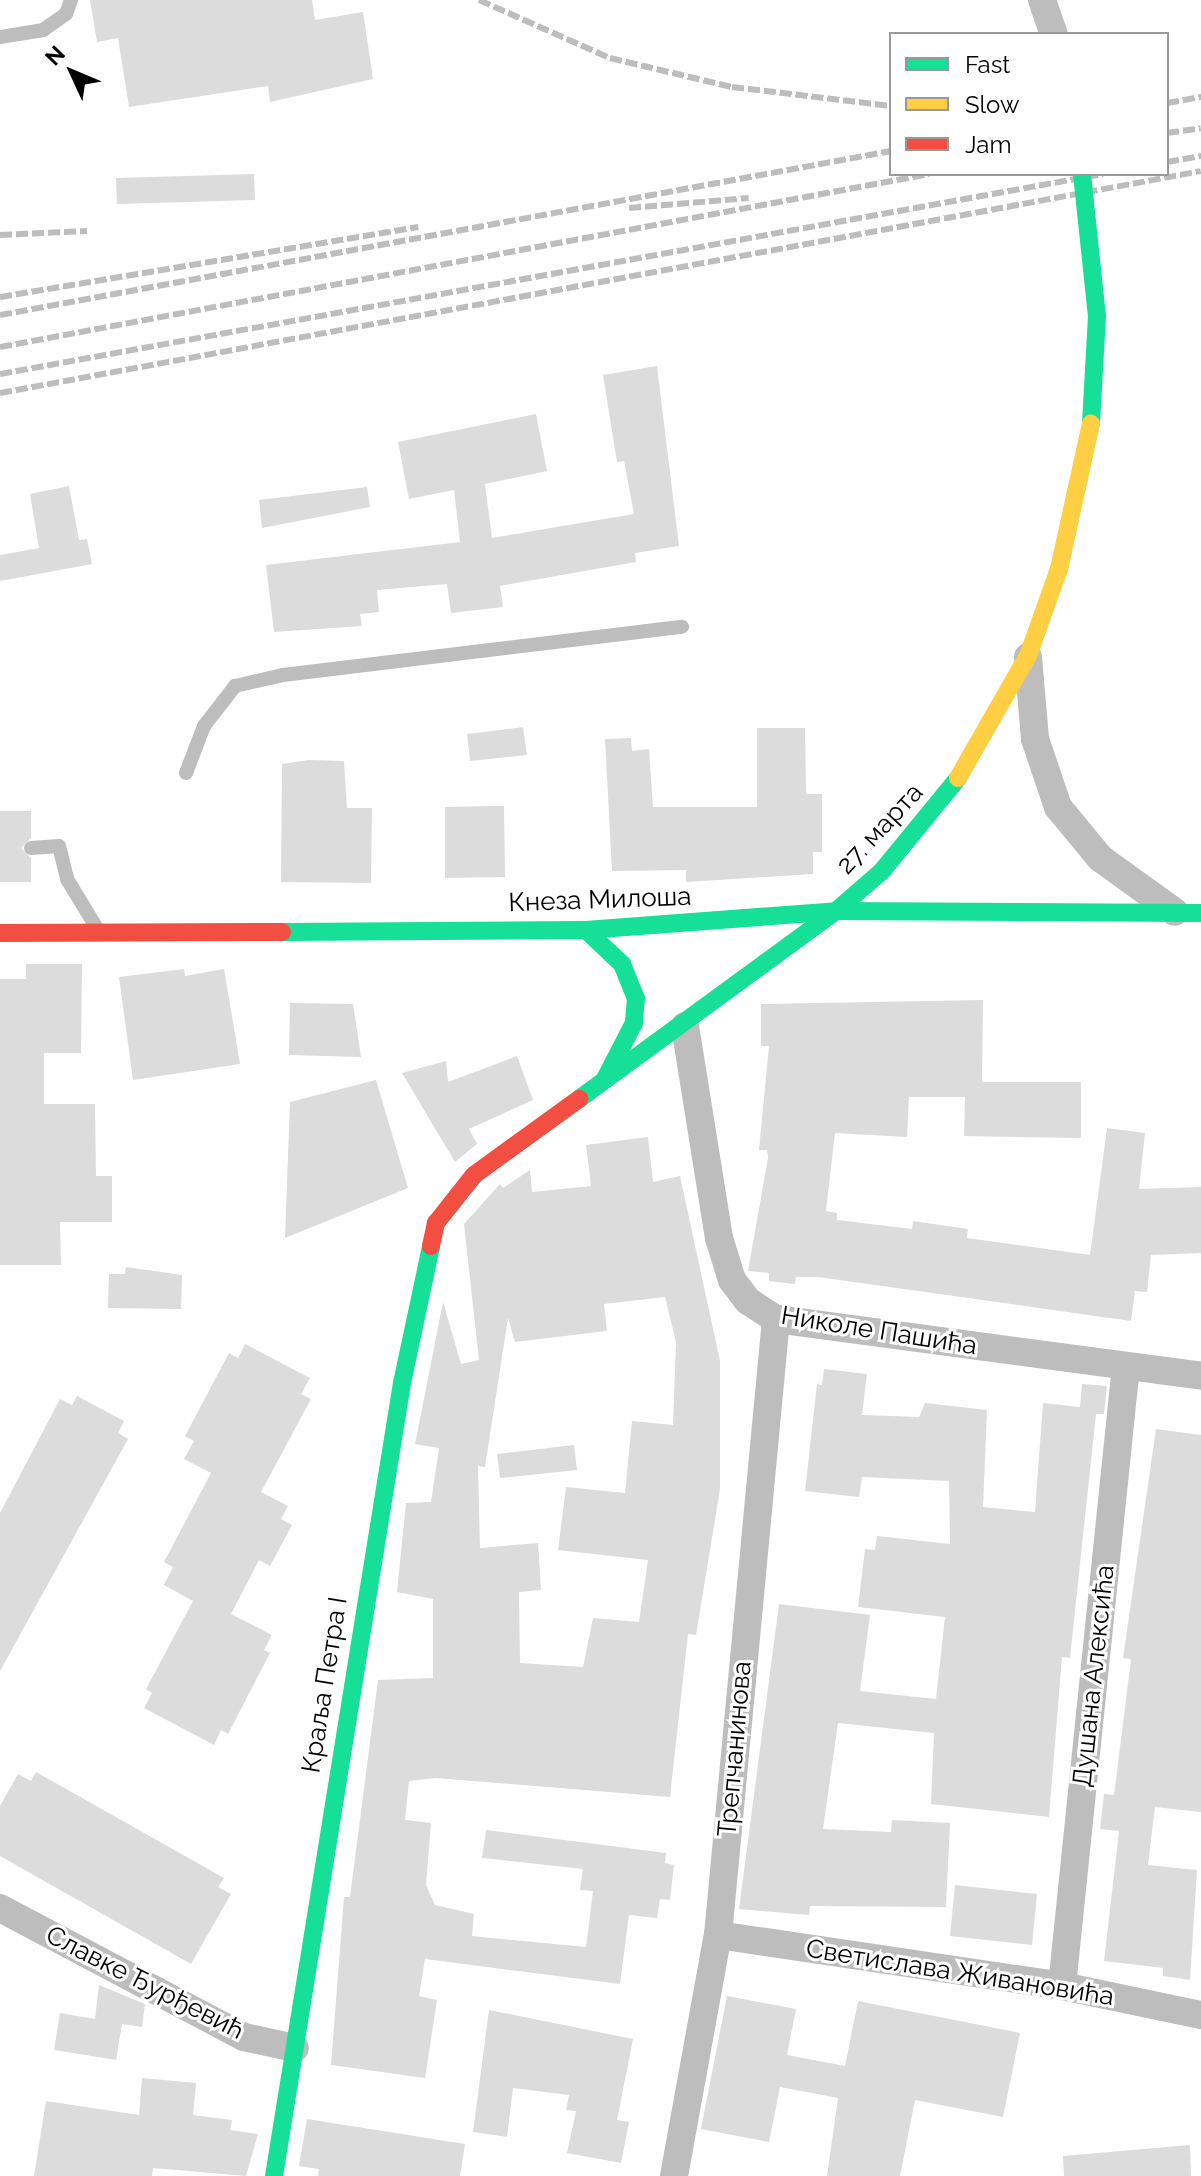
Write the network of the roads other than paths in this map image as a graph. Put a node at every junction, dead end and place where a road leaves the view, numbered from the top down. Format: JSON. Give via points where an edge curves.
{"nodes":[{"id":1,"x":71,"y":0,"type":"edge"},
{"id":2,"x":1042,"y":0,"type":"edge"},
{"id":3,"x":1053,"y":32,"type":"edge"},
{"id":4,"x":0,"y":37,"type":"edge"},
{"id":5,"x":1082,"y":176,"type":"edge"},
{"id":6,"x":682,"y":627,"type":"dead end"},
{"id":7,"x":1028,"y":656,"type":"junction"},
{"id":8,"x":186,"y":773,"type":"dead end"},
{"id":9,"x":31,"y":848,"type":"dead end"},
{"id":10,"x":836,"y":911,"type":"junction"},
{"id":11,"x":1188,"y":912,"type":"edge"},
{"id":12,"x":586,"y":930,"type":"junction"},
{"id":13,"x":102,"y":931,"type":"junction"},
{"id":14,"x":0,"y":933,"type":"edge"},
{"id":15,"x":685,"y":1026,"type":"junction"},
{"id":16,"x":599,"y":1088,"type":"junction"},
{"id":17,"x":444,"y":1206,"type":"joint"},
{"id":18,"x":776,"y":1319,"type":"junction"},
{"id":19,"x":1126,"y":1366,"type":"junction"},
{"id":20,"x":1201,"y":1376,"type":"edge"},
{"id":21,"x":0,"y":1908,"type":"edge"},
{"id":22,"x":718,"y":1935,"type":"junction"},
{"id":23,"x":1062,"y":1986,"type":"junction"},
{"id":24,"x":1201,"y":2015,"type":"edge"},
{"id":25,"x":295,"y":2048,"type":"junction"},
{"id":26,"x":274,"y":2176,"type":"edge"},
{"id":27,"x":674,"y":2176,"type":"edge"}],
"edges":[{"from":1,"to":4,"type":"lane","via":[[66,14],[43,30]]},
{"from":2,"to":3,"type":"street"},
{"from":5,"to":7,"type":"street","name":"27. марта","bridge":true,"via":[[1097,316],[1097,378],[1086,458],[1059,569]]},
{"from":6,"to":8,"type":"lane","via":[[283,675],[235,686],[204,726]]},
{"from":7,"to":10,"type":"street","name":"27. марта","via":[[938,808]]},
{"from":7,"to":11,"type":"street","via":[[1035,739],[1058,807],[1100,858]]},
{"from":9,"to":13,"type":"lane","via":[[59,846],[80,906]]},
{"from":10,"to":11,"type":"street","name":"Кнеза Милоша"},
{"from":10,"to":12,"type":"street","name":"Кнеза Милоша"},
{"from":10,"to":15,"type":"street","name":"27. марта"},
{"from":12,"to":13,"type":"street","name":"Кнеза Милоша"},
{"from":12,"to":16,"type":"street","via":[[622,964],[636,998],[629,1037]]},
{"from":13,"to":14,"type":"street","name":"Кнеза Милоша"},
{"from":15,"to":16,"type":"street","name":"27. марта"},
{"from":15,"to":18,"type":"street","name":"Николе Пашића","via":[[719,1238],[732,1280],[748,1301]]},
{"from":16,"to":17,"type":"street","name":"27. марта","via":[[474,1175]]},
{"from":17,"to":25,"type":"street","name":"Краља Петра I","via":[[429,1242],[402,1383]]},
{"from":18,"to":19,"type":"street","name":"Николе Пашића"},
{"from":18,"to":22,"type":"street","name":"Трепчанинова"},
{"from":19,"to":20,"type":"street","name":"Николе Пашића"},
{"from":19,"to":23,"type":"street","name":"Душана Алексића"},
{"from":21,"to":25,"type":"street","name":"Славке Ђурђевић","via":[[244,2037]]},
{"from":22,"to":23,"type":"street","name":"Светислава Живановића"},
{"from":22,"to":27,"type":"street","name":"Трепчанинова"},
{"from":23,"to":24,"type":"street","name":"Светислава Живановића"},
{"from":25,"to":26,"type":"street","name":"Краља Петра I"}]}
